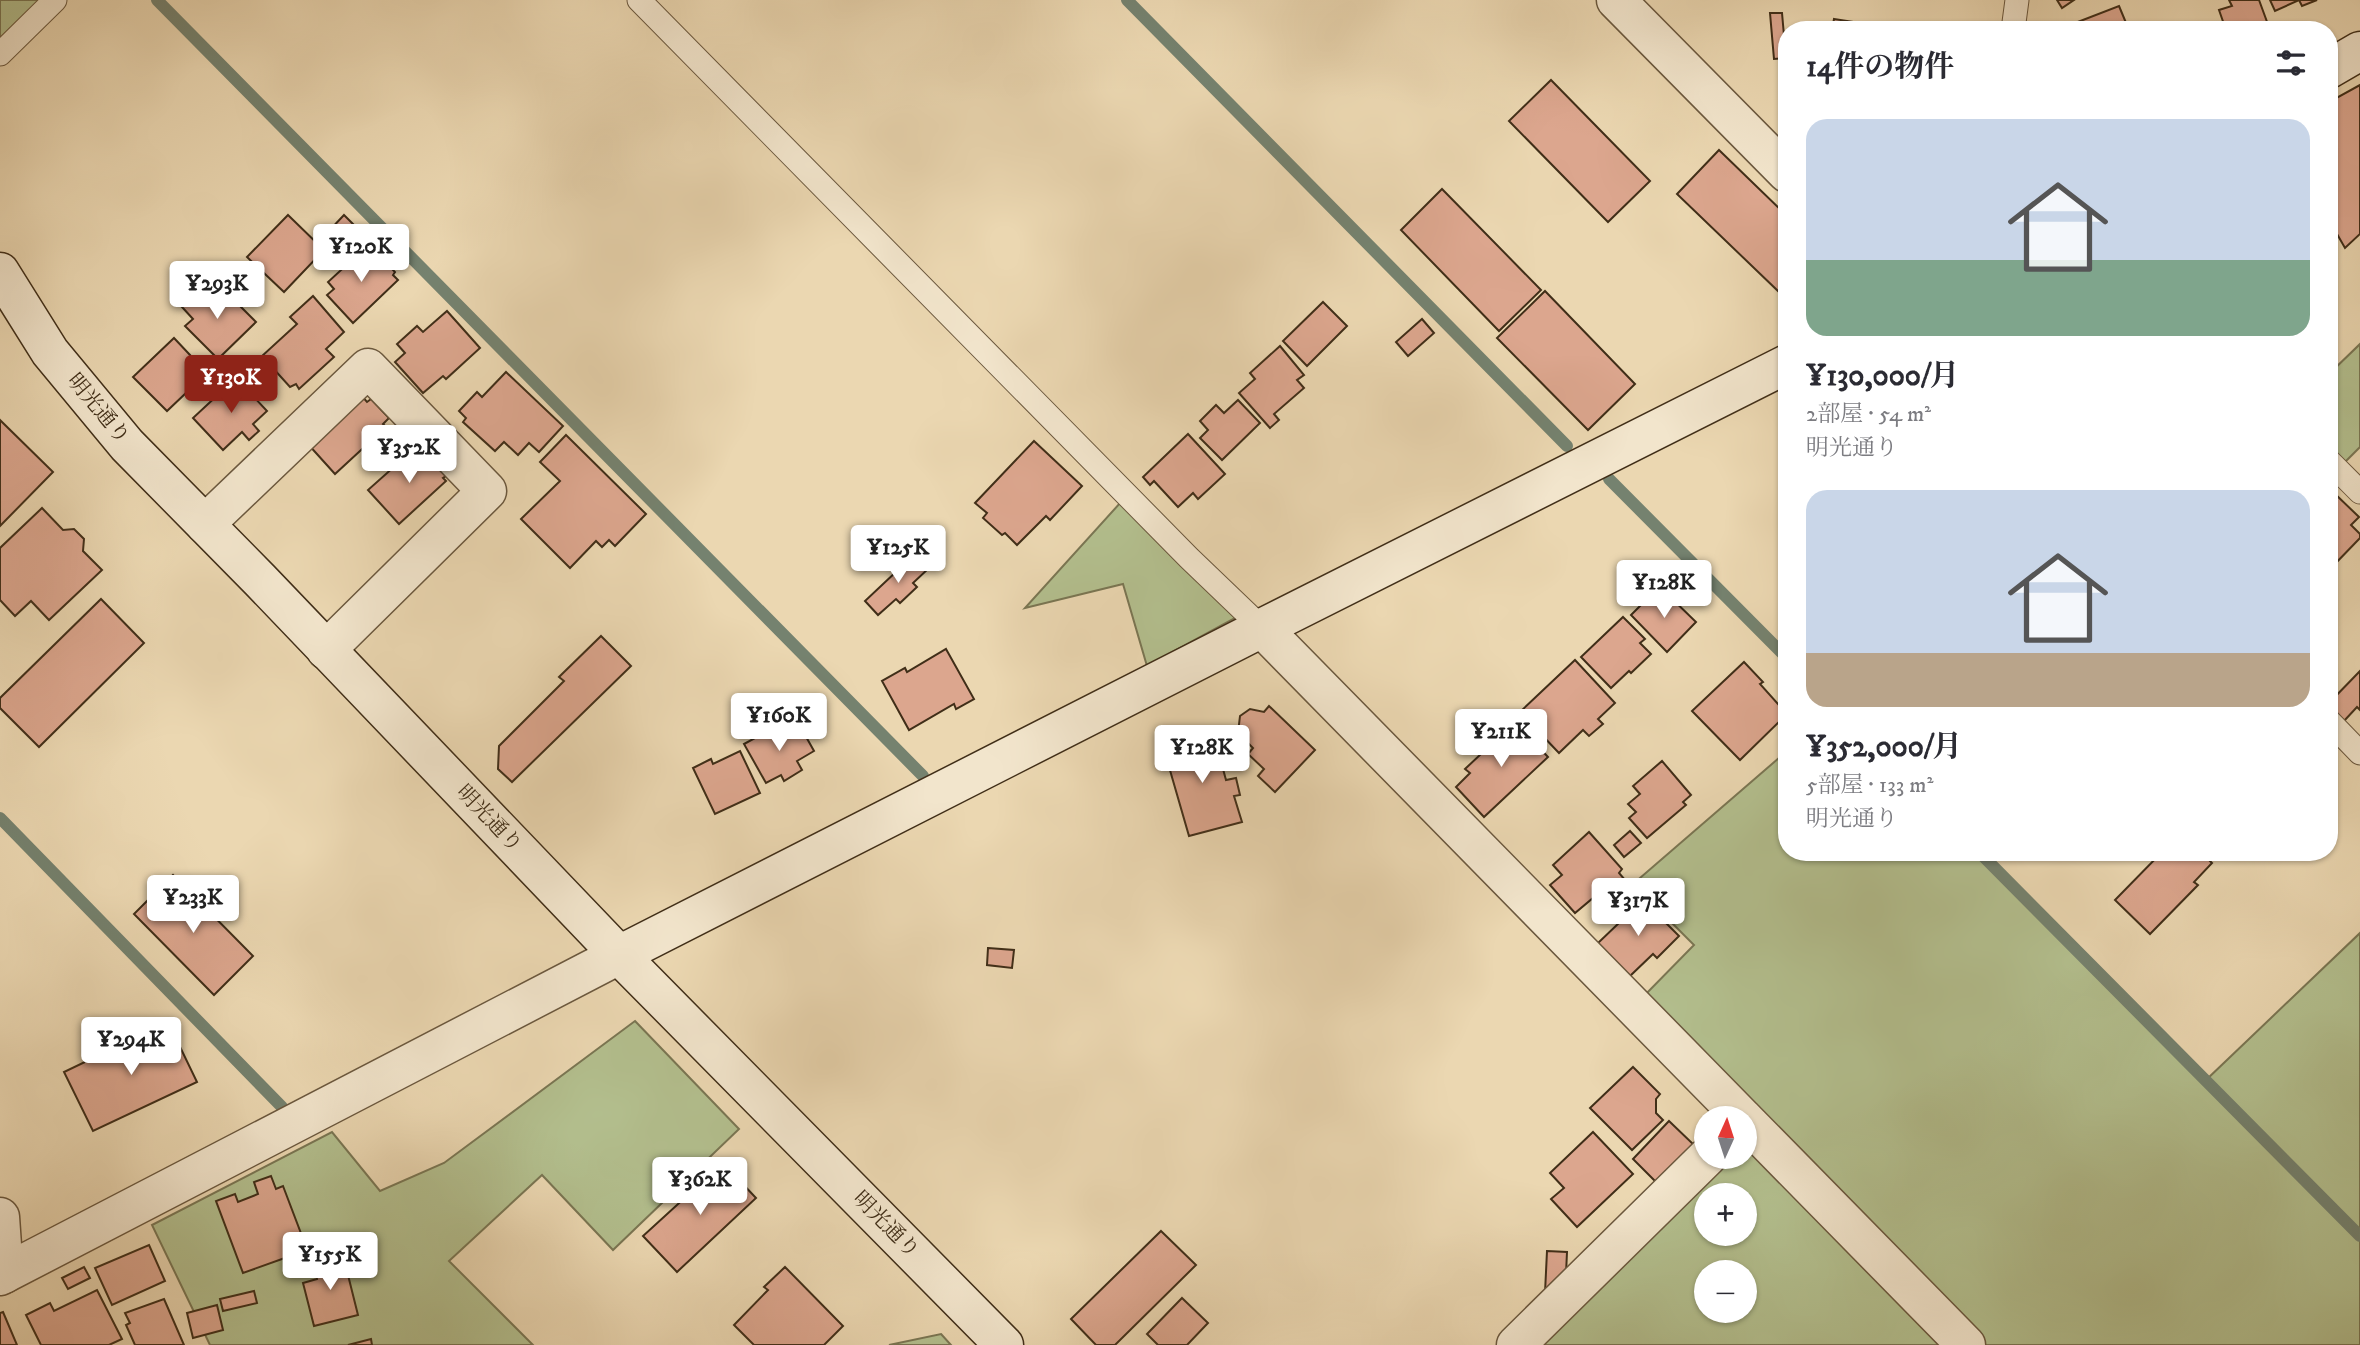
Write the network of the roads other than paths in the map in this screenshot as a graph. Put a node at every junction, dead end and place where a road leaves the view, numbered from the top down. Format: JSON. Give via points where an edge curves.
{"nodes":[{"id":1,"x":55,"y":0,"type":"edge"},
{"id":2,"x":639,"y":0,"type":"edge"},
{"id":3,"x":1616,"y":0,"type":"edge"},
{"id":4,"x":2017,"y":0,"type":"edge"},
{"id":5,"x":2014,"y":21,"type":"edge"},
{"id":6,"x":2360,"y":51,"type":"edge"},
{"id":7,"x":0,"y":54,"type":"edge"},
{"id":8,"x":2338,"y":64,"type":"edge"},
{"id":9,"x":1778,"y":164,"type":"edge"},
{"id":10,"x":0,"y":272,"type":"edge"},
{"id":11,"x":1778,"y":369,"type":"edge"},
{"id":12,"x":2338,"y":470,"type":"edge"},
{"id":13,"x":2360,"y":492,"type":"edge"},
{"id":14,"x":205,"y":524,"type":"junction"},
{"id":15,"x":1262,"y":628,"type":"junction"},
{"id":16,"x":326,"y":650,"type":"junction"},
{"id":17,"x":2338,"y":731,"type":"edge"},
{"id":18,"x":2360,"y":752,"type":"edge"},
{"id":19,"x":619,"y":956,"type":"junction"},
{"id":20,"x":1731,"y":1106,"type":"edge"},
{"id":21,"x":1757,"y":1132,"type":"edge"},
{"id":22,"x":1695,"y":1169,"type":"edge"},
{"id":23,"x":0,"y":1217,"type":"edge"},
{"id":24,"x":2,"y":1275,"type":"edge"},
{"id":25,"x":1004,"y":1345,"type":"edge"},
{"id":26,"x":1516,"y":1345,"type":"edge"},
{"id":27,"x":1966,"y":1345,"type":"edge"}],
"edges":[{"from":1,"to":7,"type":"lane"},
{"from":2,"to":15,"type":"lane"},
{"from":3,"to":9,"type":"street"},
{"from":4,"to":5,"type":"lane"},
{"from":6,"to":8,"type":"street"},
{"from":10,"to":14,"type":"street","name":"明光通り","via":[[50,352],[127,444]]},
{"from":11,"to":15,"type":"street"},
{"from":12,"to":13,"type":"lane"},
{"from":14,"to":16,"type":"street","name":"明光通り"},
{"from":14,"to":16,"type":"street","via":[[368,368],[487,491]]},
{"from":15,"to":19,"type":"street"},
{"from":15,"to":20,"type":"street"},
{"from":16,"to":19,"type":"street","name":"明光通り"},
{"from":17,"to":18,"type":"lane"},
{"from":19,"to":24,"type":"street"},
{"from":19,"to":25,"type":"street","name":"明光通り"},
{"from":21,"to":27,"type":"street"},
{"from":22,"to":26,"type":"street"},
{"from":23,"to":24,"type":"street"}]}
